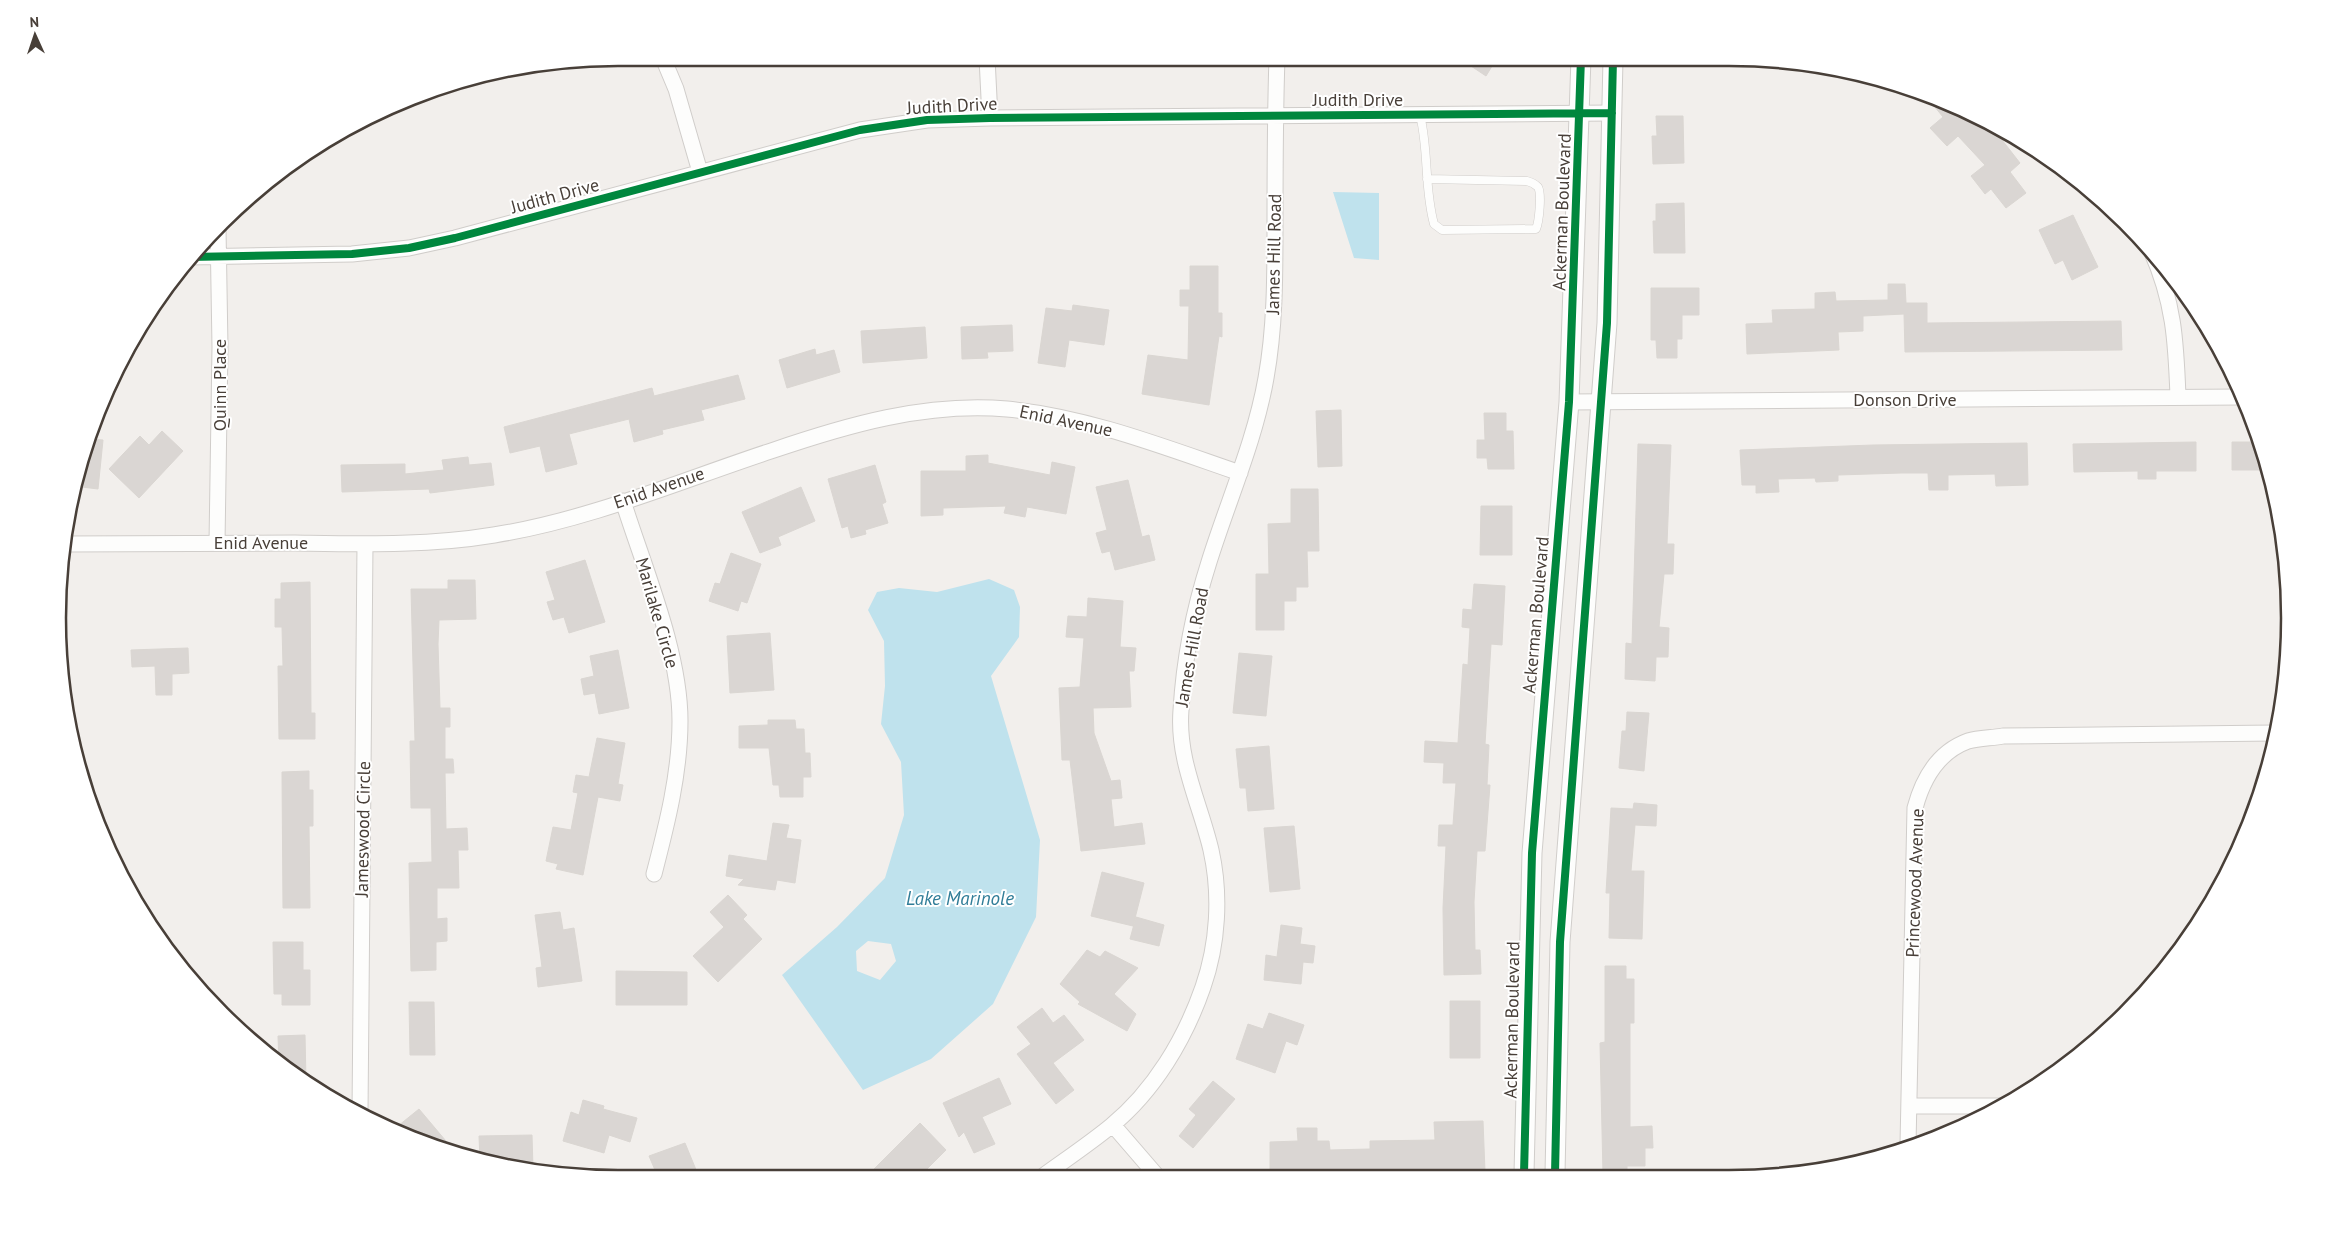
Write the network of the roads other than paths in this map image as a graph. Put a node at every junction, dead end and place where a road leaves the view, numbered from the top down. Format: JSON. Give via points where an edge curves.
{"nodes":[{"id":1,"x":666,"y":66,"type":"edge"},
{"id":2,"x":987,"y":66,"type":"edge"},
{"id":3,"x":1277,"y":66,"type":"edge"},
{"id":4,"x":1581,"y":66,"type":"edge"},
{"id":5,"x":1613,"y":66,"type":"edge"},
{"id":6,"x":1612,"y":113,"type":"junction"},
{"id":7,"x":1580,"y":114,"type":"junction"},
{"id":8,"x":1275,"y":115,"type":"junction"},
{"id":9,"x":1420,"y":115,"type":"junction"},
{"id":10,"x":990,"y":118,"type":"junction"},
{"id":11,"x":700,"y":172,"type":"junction"},
{"id":12,"x":1428,"y":180,"type":"junction"},
{"id":13,"x":218,"y":238,"type":"edge"},
{"id":14,"x":218,"y":257,"type":"junction"},
{"id":15,"x":200,"y":258,"type":"edge"},
{"id":16,"x":2162,"y":276,"type":"edge"},
{"id":17,"x":2178,"y":398,"type":"junction"},
{"id":18,"x":2235,"y":398,"type":"edge"},
{"id":19,"x":1569,"y":402,"type":"junction"},
{"id":20,"x":1601,"y":402,"type":"junction"},
{"id":21,"x":1240,"y":473,"type":"junction"},
{"id":22,"x":623,"y":501,"type":"junction"},
{"id":23,"x":218,"y":543,"type":"junction"},
{"id":24,"x":71,"y":544,"type":"edge"},
{"id":25,"x":365,"y":544,"type":"junction"},
{"id":26,"x":2268,"y":733,"type":"edge"},
{"id":27,"x":654,"y":874,"type":"dead end"},
{"id":28,"x":360,"y":1106,"type":"edge"},
{"id":29,"x":1910,"y":1106,"type":"junction"},
{"id":30,"x":1986,"y":1106,"type":"edge"},
{"id":31,"x":1113,"y":1125,"type":"junction"},
{"id":32,"x":1908,"y":1139,"type":"edge"},
{"id":33,"x":1051,"y":1170,"type":"edge"},
{"id":34,"x":1152,"y":1170,"type":"edge"},
{"id":35,"x":1524,"y":1170,"type":"edge"},
{"id":36,"x":1555,"y":1170,"type":"edge"}],
"edges":[{"from":1,"to":11,"type":"street"},
{"from":2,"to":10,"type":"street"},
{"from":3,"to":8,"type":"street","name":"James Hill Road"},
{"from":4,"to":7,"type":"street","name":"Ackerman Boulevard"},
{"from":5,"to":6,"type":"street"},
{"from":6,"to":7,"type":"street","name":"Judith Drive"},
{"from":6,"to":20,"type":"street","via":[[1607,323]]},
{"from":7,"to":9,"type":"street","name":"Judith Drive"},
{"from":7,"to":19,"type":"street","name":"Ackerman Boulevard"},
{"from":8,"to":9,"type":"street","name":"Judith Drive"},
{"from":8,"to":10,"type":"street","name":"Judith Drive"},
{"from":8,"to":21,"type":"street","name":"James Hill Road","via":[[1272,339],[1266,380]]},
{"from":9,"to":12,"type":"lane"},
{"from":10,"to":11,"type":"street","name":"Judith Drive","via":[[920,121],[860,130]]},
{"from":11,"to":14,"type":"street","name":"Judith Drive","via":[[408,248],[352,254]]},
{"from":12,"to":12,"type":"lane","via":[[1429,207],[1434,224],[1442,230],[1536,230],[1539,222],[1539,189],[1536,185],[1527,181]]},
{"from":13,"to":14,"type":"street","name":"Quinn Place"},
{"from":14,"to":15,"type":"street","name":"Judith Drive"},
{"from":14,"to":23,"type":"street","name":"Quinn Place"},
{"from":16,"to":17,"type":"street","via":[[2176,334]]},
{"from":17,"to":18,"type":"street","name":"Donson Drive"},
{"from":17,"to":20,"type":"street","name":"Donson Drive"},
{"from":19,"to":20,"type":"street","name":"Donson Drive"},
{"from":19,"to":35,"type":"street","name":"Ackerman Boulevard","via":[[1532,853]]},
{"from":20,"to":36,"type":"street","via":[[1560,942]]},
{"from":21,"to":22,"type":"street","name":"Enid Avenue","via":[[1101,426],[1054,415],[971,408],[866,421]]},
{"from":21,"to":31,"type":"street","name":"James Hill Road","via":[[1208,564],[1194,618],[1180,715],[1187,774],[1211,850],[1216,884],[1217,919],[1213,952],[1204,986],[1169,1059],[1148,1088]]},
{"from":22,"to":25,"type":"street","name":"Enid Avenue","via":[[558,522],[496,535]]},
{"from":22,"to":27,"type":"street","name":"Marilake Circle","via":[[670,646],[680,710],[674,791]]},
{"from":23,"to":24,"type":"street","name":"Enid Avenue"},
{"from":23,"to":25,"type":"street","name":"Enid Avenue"},
{"from":25,"to":28,"type":"street","name":"Jameswood Circle"},
{"from":26,"to":29,"type":"street","name":"Princewood Avenue","via":[[2003,736],[1970,741],[1941,758],[1920,789],[1915,808]]},
{"from":29,"to":30,"type":"street"},
{"from":29,"to":32,"type":"street","name":"Princewood Avenue"},
{"from":31,"to":33,"type":"street","name":"James Hill Road"},
{"from":31,"to":34,"type":"street"}]}
